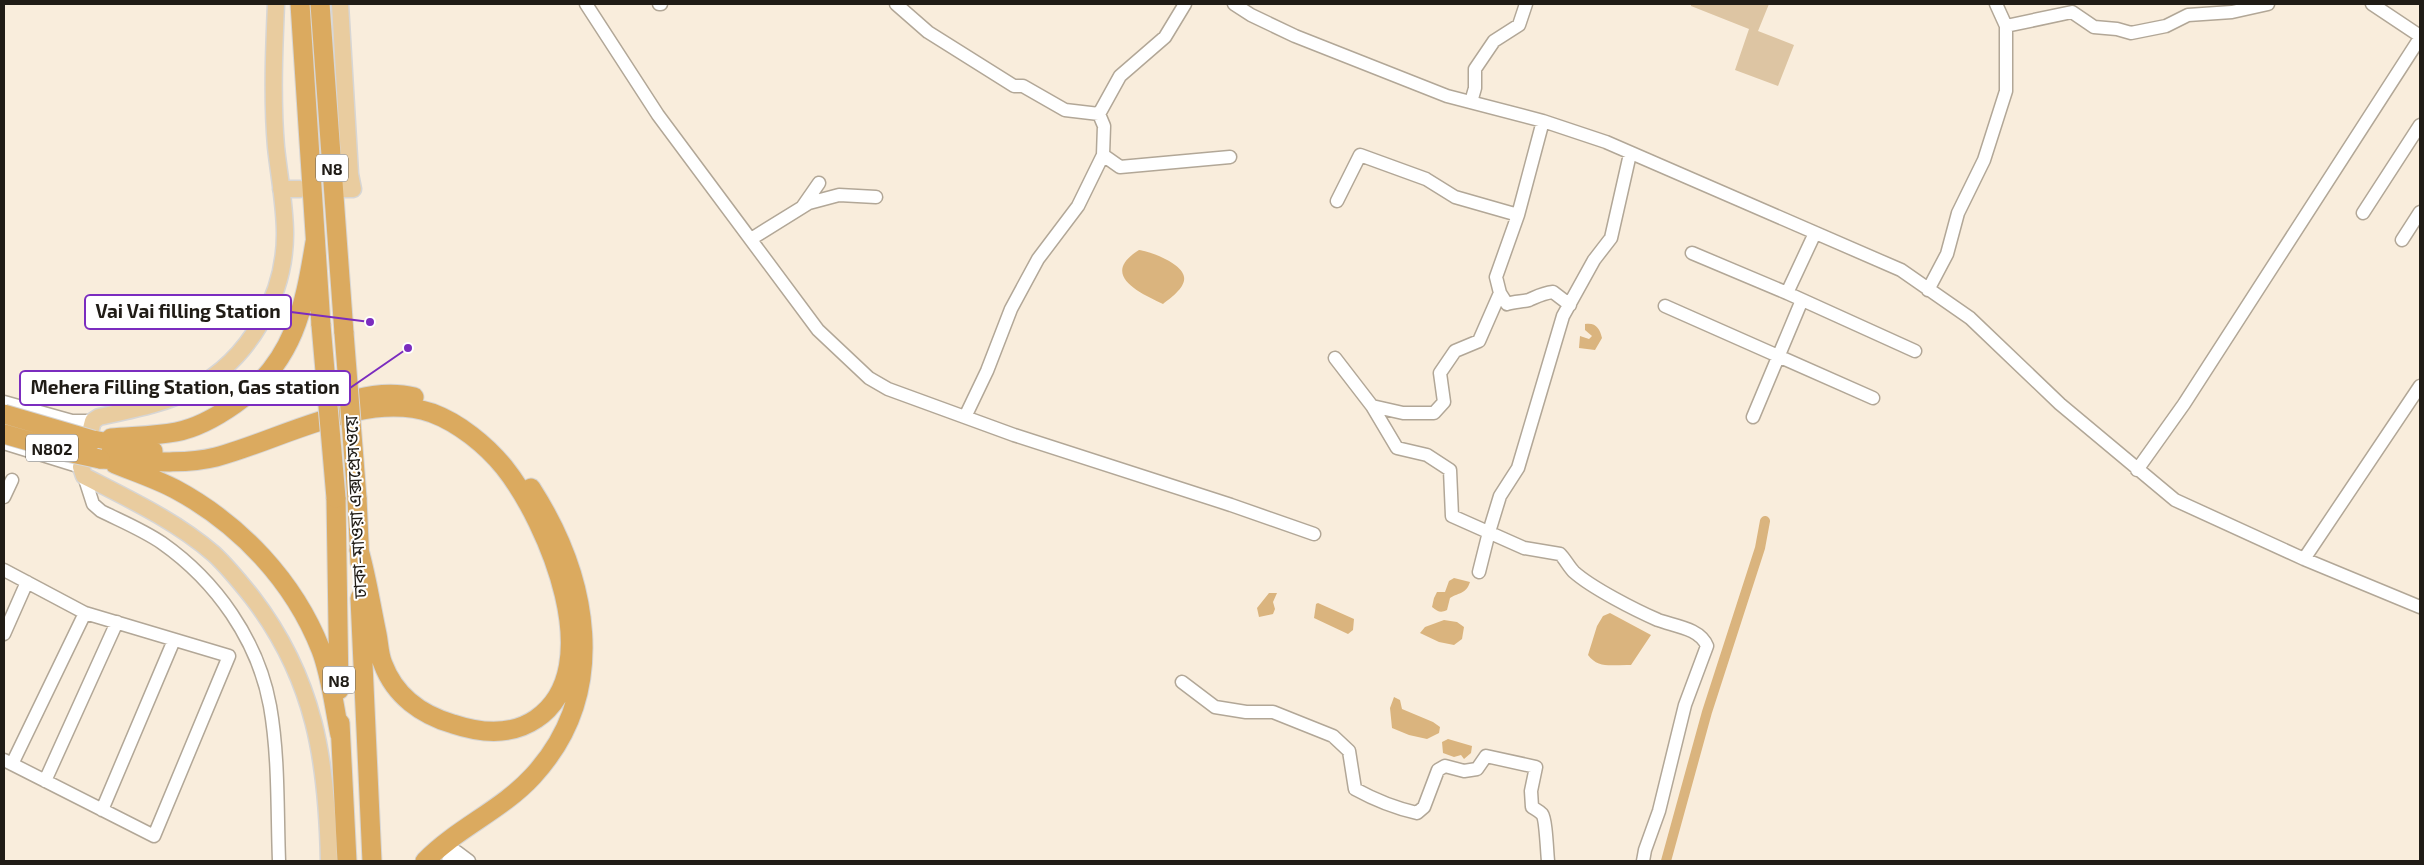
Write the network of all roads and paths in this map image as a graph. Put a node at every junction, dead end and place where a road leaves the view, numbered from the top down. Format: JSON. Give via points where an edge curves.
{"nodes":[{"id":1,"x":276,"y":4,"type":"edge"},
{"id":2,"x":300,"y":4,"type":"edge"},
{"id":3,"x":320,"y":4,"type":"edge"},
{"id":4,"x":340,"y":4,"type":"edge"},
{"id":5,"x":586,"y":4,"type":"edge"},
{"id":6,"x":896,"y":4,"type":"edge"},
{"id":7,"x":1185,"y":4,"type":"edge"},
{"id":8,"x":1234,"y":4,"type":"edge"},
{"id":9,"x":1526,"y":4,"type":"edge"},
{"id":10,"x":1996,"y":4,"type":"edge"},
{"id":11,"x":2268,"y":4,"type":"edge"},
{"id":12,"x":2372,"y":4,"type":"edge"},
{"id":13,"x":2006,"y":26,"type":"junction"},
{"id":14,"x":2420,"y":37,"type":"edge"},
{"id":15,"x":1471,"y":102,"type":"junction"},
{"id":16,"x":1099,"y":114,"type":"junction"},
{"id":17,"x":1543,"y":121,"type":"junction"},
{"id":18,"x":2420,"y":125,"type":"edge"},
{"id":19,"x":1630,"y":154,"type":"junction"},
{"id":20,"x":1103,"y":155,"type":"junction"},
{"id":21,"x":1230,"y":156,"type":"dead end"},
{"id":22,"x":819,"y":182,"type":"dead end"},
{"id":23,"x":281,"y":189,"type":"junction"},
{"id":24,"x":300,"y":189,"type":"dead end"},
{"id":25,"x":342,"y":189,"type":"dead end"},
{"id":26,"x":876,"y":197,"type":"dead end"},
{"id":27,"x":1337,"y":200,"type":"dead end"},
{"id":28,"x":801,"y":208,"type":"junction"},
{"id":29,"x":2420,"y":212,"type":"edge"},
{"id":30,"x":2363,"y":213,"type":"dead end"},
{"id":31,"x":1518,"y":215,"type":"junction"},
{"id":32,"x":1815,"y":233,"type":"junction"},
{"id":33,"x":751,"y":239,"type":"junction"},
{"id":34,"x":2402,"y":240,"type":"dead end"},
{"id":35,"x":315,"y":242,"type":"junction"},
{"id":36,"x":1692,"y":253,"type":"dead end"},
{"id":37,"x":1928,"y":290,"type":"junction"},
{"id":38,"x":1787,"y":293,"type":"junction"},
{"id":39,"x":1500,"y":294,"type":"junction"},
{"id":40,"x":1802,"y":300,"type":"junction"},
{"id":41,"x":1570,"y":305,"type":"junction"},
{"id":42,"x":1665,"y":306,"type":"dead end"},
{"id":43,"x":1914,"y":351,"type":"dead end"},
{"id":44,"x":1778,"y":356,"type":"junction"},
{"id":45,"x":1335,"y":358,"type":"dead end"},
{"id":46,"x":2420,"y":386,"type":"edge"},
{"id":47,"x":1873,"y":398,"type":"dead end"},
{"id":48,"x":4,"y":402,"type":"edge"},
{"id":49,"x":1372,"y":406,"type":"junction"},
{"id":50,"x":4,"y":414,"type":"edge"},
{"id":51,"x":965,"y":417,"type":"junction"},
{"id":52,"x":1753,"y":418,"type":"dead end"},
{"id":53,"x":93,"y":430,"type":"junction"},
{"id":54,"x":4,"y":434,"type":"edge"},
{"id":55,"x":4,"y":443,"type":"edge"},
{"id":56,"x":100,"y":458,"type":"junction"},
{"id":57,"x":2137,"y":470,"type":"junction"},
{"id":58,"x":82,"y":472,"type":"junction"},
{"id":59,"x":12,"y":480,"type":"dead end"},
{"id":60,"x":4,"y":497,"type":"edge"},
{"id":61,"x":1489,"y":532,"type":"junction"},
{"id":62,"x":1314,"y":534,"type":"dead end"},
{"id":63,"x":359,"y":550,"type":"junction"},
{"id":64,"x":2304,"y":560,"type":"junction"},
{"id":65,"x":4,"y":570,"type":"edge"},
{"id":66,"x":1480,"y":572,"type":"dead end"},
{"id":67,"x":27,"y":582,"type":"junction"},
{"id":68,"x":2420,"y":607,"type":"edge"},
{"id":69,"x":85,"y":613,"type":"junction"},
{"id":70,"x":117,"y":622,"type":"junction"},
{"id":71,"x":4,"y":634,"type":"edge"},
{"id":72,"x":174,"y":640,"type":"junction"},
{"id":73,"x":1182,"y":682,"type":"dead end"},
{"id":74,"x":340,"y":735,"type":"junction"},
{"id":75,"x":8,"y":762,"type":"edge"},
{"id":76,"x":45,"y":781,"type":"junction"},
{"id":77,"x":102,"y":810,"type":"junction"},
{"id":78,"x":335,"y":857,"type":"edge"},
{"id":79,"x":279,"y":861,"type":"edge"},
{"id":80,"x":372,"y":861,"type":"edge"},
{"id":81,"x":425,"y":861,"type":"edge"},
{"id":82,"x":448,"y":861,"type":"edge"},
{"id":83,"x":469,"y":861,"type":"edge"},
{"id":84,"x":1548,"y":861,"type":"edge"},
{"id":85,"x":1643,"y":861,"type":"edge"}],
"edges":[{"from":1,"to":23,"type":"main road","via":[[276,146]]},
{"from":2,"to":35,"type":"highway","name":"ঢাকা-মাওয়া এক্সপ্রেসওয়ে","number":"N8"},
{"from":3,"to":63,"type":"highway","name":"ঢাকা-মাওয়া এক্সপ্রেসওয়ে","number":"N8","bridge":true},
{"from":4,"to":25,"type":"main road","via":[[353,189]]},
{"from":5,"to":33,"type":"street","via":[[658,115]]},
{"from":6,"to":16,"type":"street","via":[[928,32],[1014,86],[1023,86],[1065,110]]},
{"from":7,"to":16,"type":"street","via":[[1164,37],[1120,76]]},
{"from":8,"to":15,"type":"street","via":[[1295,36],[1447,96]]},
{"from":9,"to":15,"type":"street","via":[[1519,25],[1494,42],[1475,69],[1476,88]]},
{"from":10,"to":13,"type":"street"},
{"from":11,"to":13,"type":"street","via":[[2232,12],[2188,15],[2166,26],[2131,33],[2094,27],[2072,12]]},
{"from":12,"to":14,"type":"street"},
{"from":13,"to":37,"type":"street","via":[[2006,92],[1984,160],[1958,214],[1947,254]]},
{"from":14,"to":57,"type":"street","via":[[2184,404]]},
{"from":15,"to":17,"type":"street"},
{"from":16,"to":20,"type":"street","via":[[1104,126]]},
{"from":17,"to":19,"type":"street","via":[[1597,138]]},
{"from":17,"to":31,"type":"street"},
{"from":18,"to":30,"type":"street"},
{"from":19,"to":32,"type":"street"},
{"from":19,"to":41,"type":"street","via":[[1611,238],[1594,260]]},
{"from":20,"to":21,"type":"street","via":[[1120,166]]},
{"from":20,"to":51,"type":"street","via":[[1078,206],[1038,259]]},
{"from":22,"to":28,"type":"street"},
{"from":23,"to":24,"type":"main road"},
{"from":23,"to":53,"type":"main road","via":[[285,234],[282,261],[275,291],[253,336],[211,378],[193,389],[176,397],[99,417]]},
{"from":26,"to":28,"type":"street","via":[[839,195]]},
{"from":27,"to":31,"type":"street","via":[[1360,155],[1426,179],[1455,197]]},
{"from":28,"to":33,"type":"street"},
{"from":29,"to":34,"type":"street"},
{"from":31,"to":39,"type":"street","via":[[1496,277]]},
{"from":32,"to":37,"type":"street","via":[[1901,270]]},
{"from":32,"to":38,"type":"street"},
{"from":33,"to":51,"type":"street","via":[[818,330],[869,378],[888,389]]},
{"from":35,"to":53,"type":"highway","via":[[307,292],[295,332],[278,362],[255,390],[218,416],[177,432]]},
{"from":35,"to":74,"type":"highway","name":"ঢাকা-মাওয়া এক্সপ্রেসওয়ে","number":"N8","bridge":true,"via":[[336,498]]},
{"from":36,"to":38,"type":"street"},
{"from":37,"to":57,"type":"street","via":[[1970,318],[2060,404]]},
{"from":38,"to":40,"type":"street"},
{"from":39,"to":41,"type":"street","via":[[1508,304],[1553,292]]},
{"from":39,"to":49,"type":"street","via":[[1479,341],[1455,351],[1440,373],[1444,402],[1434,412],[1402,413]]},
{"from":40,"to":43,"type":"street"},
{"from":40,"to":44,"type":"street"},
{"from":41,"to":61,"type":"street","via":[[1518,468],[1500,496]]},
{"from":42,"to":44,"type":"street"},
{"from":44,"to":47,"type":"street"},
{"from":44,"to":52,"type":"street"},
{"from":45,"to":49,"type":"street"},
{"from":46,"to":64,"type":"street"},
{"from":48,"to":53,"type":"street"},
{"from":49,"to":61,"type":"street","via":[[1397,448],[1427,454],[1450,470],[1452,516]]},
{"from":50,"to":53,"type":"highway","number":"N802","bridge":true},
{"from":51,"to":62,"type":"street"},
{"from":53,"to":58,"type":"main road"},
{"from":53,"to":81,"type":"highway","via":[[146,451],[200,449],[362,396],[407,395],[433,402],[462,416],[509,457],[548,514],[565,552],[578,600],[581,682],[572,716],[555,748],[532,777]]},
{"from":54,"to":56,"type":"highway","number":"N802","bridge":true},
{"from":55,"to":58,"type":"street"},
{"from":56,"to":63,"type":"highway","via":[[155,461],[214,457],[338,416],[379,408],[407,408],[432,413],[455,425],[487,449],[504,468],[540,527],[553,559],[568,620],[571,650],[566,682],[549,709],[516,730],[496,732],[458,726],[415,707],[397,690],[383,664]]},
{"from":56,"to":74,"type":"highway","via":[[175,489],[216,515],[270,564],[306,618],[321,650]]},
{"from":57,"to":64,"type":"street","via":[[2175,500]]},
{"from":58,"to":78,"type":"main road","via":[[170,522],[215,555],[268,618],[288,652],[313,716]]},
{"from":58,"to":79,"type":"street","via":[[93,504],[161,542],[194,571],[219,596],[251,647],[262,672],[274,736]]},
{"from":59,"to":60,"type":"street"},
{"from":61,"to":66,"type":"street"},
{"from":61,"to":85,"type":"street","via":[[1524,548],[1560,554],[1574,571],[1601,590],[1657,619],[1693,631],[1705,640],[1707,646],[1685,705]]},
{"from":63,"to":80,"type":"highway","name":"ঢাকা-মাওয়া এক্সপ্রেসওয়ে","number":"N8"},
{"from":64,"to":68,"type":"street"},
{"from":65,"to":67,"type":"street"},
{"from":67,"to":69,"type":"street"},
{"from":67,"to":71,"type":"street"},
{"from":69,"to":70,"type":"street"},
{"from":69,"to":75,"type":"street"},
{"from":70,"to":72,"type":"street"},
{"from":70,"to":76,"type":"street"},
{"from":72,"to":77,"type":"street"},
{"from":72,"to":77,"type":"street","via":[[229,656],[154,836]]},
{"from":73,"to":84,"type":"street","via":[[1215,707],[1273,712],[1334,736],[1349,751],[1355,789],[1372,799],[1417,813],[1424,807],[1438,770],[1445,766],[1477,769],[1486,756],[1536,767],[1530,791],[1532,807],[1541,814],[1545,823]]},
{"from":74,"to":78,"type":"highway","name":"ঢাকা-মাওয়া এক্সপ্রেসওয়ে","number":"N8"},
{"from":75,"to":76,"type":"street"},
{"from":76,"to":77,"type":"street"},
{"from":82,"to":83,"type":"street","via":[[457,852]]}]}
